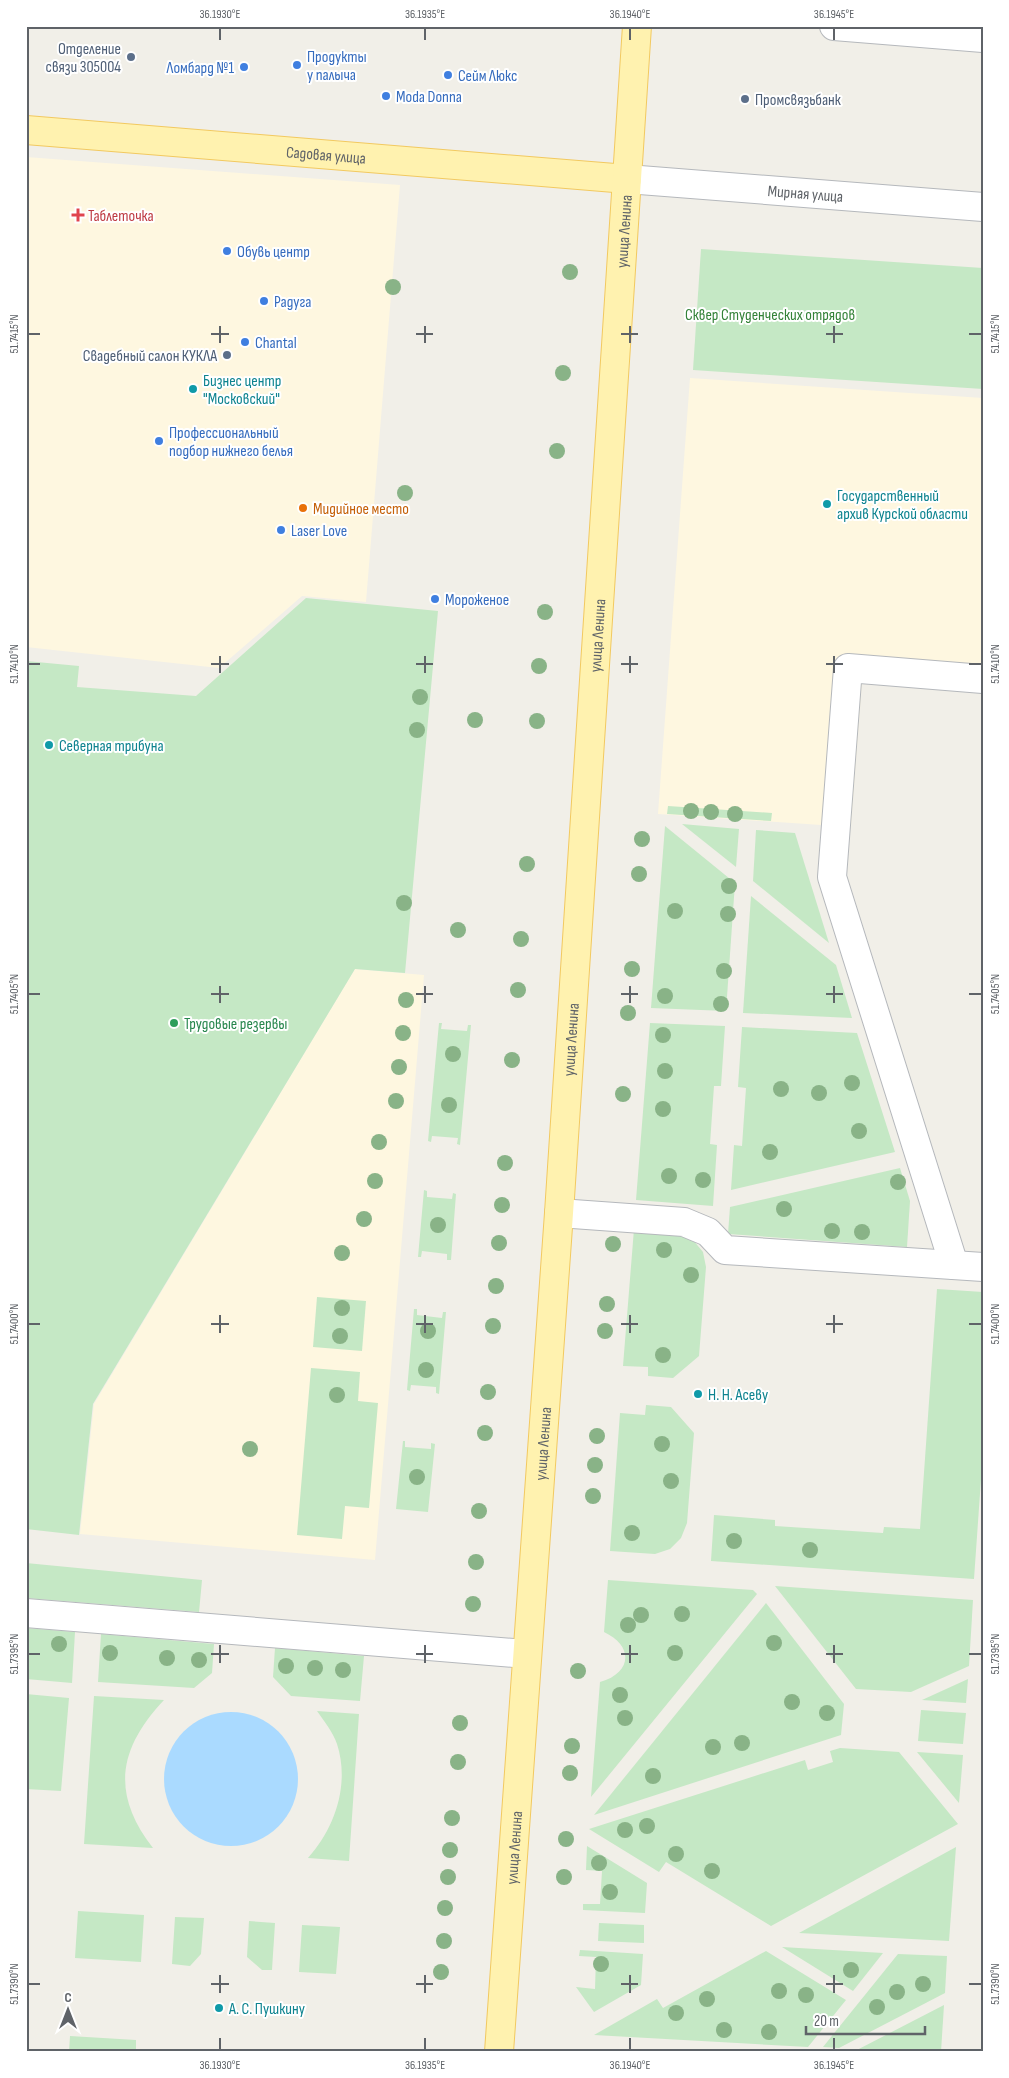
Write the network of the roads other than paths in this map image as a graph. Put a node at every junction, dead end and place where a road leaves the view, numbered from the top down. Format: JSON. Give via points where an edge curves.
{"nodes":[{"id":1,"x":637,"y":26,"type":"edge"},
{"id":2,"x":834,"y":26,"type":"edge"},
{"id":3,"x":983,"y":38,"type":"edge"},
{"id":4,"x":26,"y":130,"type":"edge"},
{"id":5,"x":627,"y":179,"type":"junction"},
{"id":6,"x":983,"y":207,"type":"edge"},
{"id":7,"x":983,"y":679,"type":"edge"},
{"id":8,"x":559,"y":1213,"type":"junction"},
{"id":9,"x":954,"y":1266,"type":"junction"},
{"id":10,"x":983,"y":1267,"type":"edge"},
{"id":11,"x":26,"y":1613,"type":"edge"},
{"id":12,"x":526,"y":1654,"type":"junction"},
{"id":13,"x":499,"y":2052,"type":"edge"}],
"edges":[{"from":1,"to":5,"type":"main road","name":"улица Ленина"},
{"from":2,"to":3,"type":"street"},
{"from":4,"to":5,"type":"main road","name":"Садовая улица"},
{"from":5,"to":6,"type":"street","name":"Мирная улица"},
{"from":5,"to":8,"type":"main road","name":"улица Ленина"},
{"from":7,"to":9,"type":"street","via":[[848,668],[832,878]]},
{"from":8,"to":9,"type":"street","via":[[684,1222],[708,1232],[725,1250]]},
{"from":8,"to":12,"type":"main road","name":"улица Ленина"},
{"from":9,"to":10,"type":"street"},
{"from":11,"to":12,"type":"street"},
{"from":12,"to":13,"type":"main road","name":"улица Ленина"}]}
